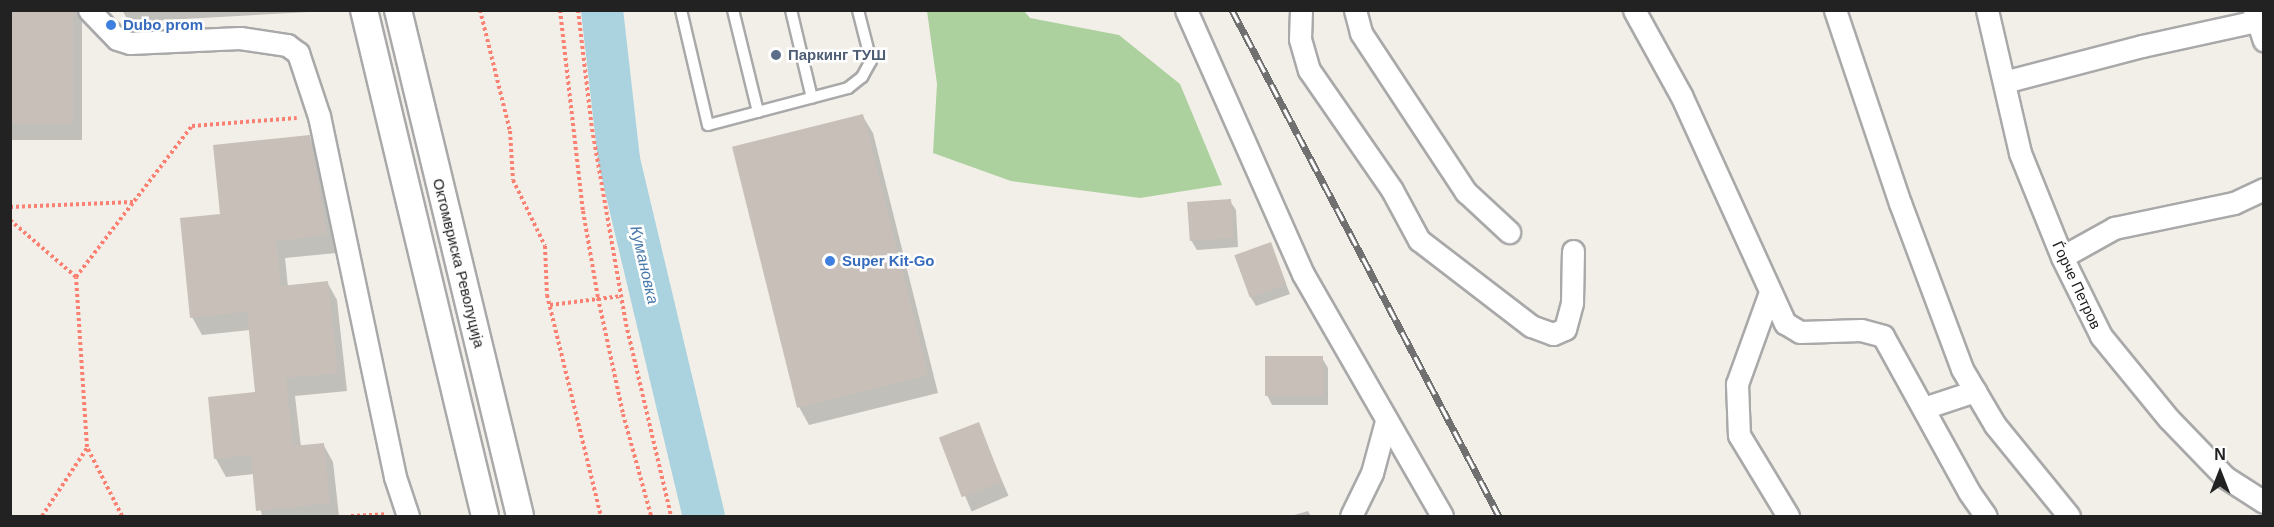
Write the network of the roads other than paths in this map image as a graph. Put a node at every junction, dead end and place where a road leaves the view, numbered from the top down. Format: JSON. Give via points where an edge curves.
{"nodes":[{"id":1,"x":89,"y":10,"type":"edge"},
{"id":2,"x":364,"y":10,"type":"edge"},
{"id":3,"x":398,"y":10,"type":"edge"},
{"id":4,"x":681,"y":10,"type":"edge"},
{"id":5,"x":733,"y":10,"type":"edge"},
{"id":6,"x":791,"y":10,"type":"edge"},
{"id":7,"x":858,"y":10,"type":"edge"},
{"id":8,"x":1186,"y":10,"type":"edge"},
{"id":9,"x":1302,"y":10,"type":"edge"},
{"id":10,"x":1355,"y":10,"type":"edge"},
{"id":11,"x":1634,"y":10,"type":"edge"},
{"id":12,"x":1835,"y":10,"type":"edge"},
{"id":13,"x":1987,"y":10,"type":"edge"},
{"id":14,"x":2258,"y":24,"type":"edge"},
{"id":15,"x":2004,"y":82,"type":"junction"},
{"id":16,"x":813,"y":98,"type":"junction"},
{"id":17,"x":758,"y":112,"type":"junction"},
{"id":18,"x":2264,"y":189,"type":"edge"},
{"id":19,"x":1509,"y":232,"type":"dead end"},
{"id":20,"x":1573,"y":251,"type":"dead end"},
{"id":21,"x":2062,"y":257,"type":"junction"},
{"id":22,"x":1769,"y":295,"type":"junction"},
{"id":23,"x":1975,"y":391,"type":"junction"},
{"id":24,"x":1924,"y":408,"type":"junction"},
{"id":25,"x":1386,"y":421,"type":"junction"},
{"id":26,"x":2264,"y":502,"type":"edge"},
{"id":27,"x":408,"y":514,"type":"edge"},
{"id":28,"x":485,"y":516,"type":"edge"},
{"id":29,"x":520,"y":516,"type":"edge"},
{"id":30,"x":1351,"y":516,"type":"edge"},
{"id":31,"x":1442,"y":516,"type":"edge"},
{"id":32,"x":1788,"y":516,"type":"edge"},
{"id":33,"x":1986,"y":516,"type":"edge"},
{"id":34,"x":2068,"y":516,"type":"edge"}],
"edges":[{"from":1,"to":27,"type":"street","via":[[117,39],[130,43],[240,38],[287,45],[305,66],[395,477]]},
{"from":2,"to":28,"type":"street"},
{"from":3,"to":29,"type":"street","name":"Октомвриска Револуција"},
{"from":4,"to":17,"type":"lane","via":[[708,125]]},
{"from":5,"to":17,"type":"lane"},
{"from":6,"to":16,"type":"lane"},
{"from":7,"to":16,"type":"lane","via":[[871,61],[862,77],[848,88]]},
{"from":8,"to":25,"type":"street","via":[[1303,274]]},
{"from":9,"to":20,"type":"street","via":[[1300,39],[1309,70],[1392,190],[1419,240],[1531,326],[1553,334],[1565,329],[1572,302]]},
{"from":10,"to":19,"type":"street","via":[[1361,33],[1466,192]]},
{"from":11,"to":22,"type":"street","via":[[1681,95]]},
{"from":12,"to":23,"type":"street","via":[[1929,283],[1962,369]]},
{"from":13,"to":15,"type":"street","name":"Ѓорче Петров"},
{"from":14,"to":15,"type":"street","via":[[2142,46]]},
{"from":15,"to":21,"type":"street","name":"Ѓорче Петров","via":[[2020,153]]},
{"from":16,"to":17,"type":"lane"},
{"from":18,"to":21,"type":"street","via":[[2234,203],[2114,228]]},
{"from":21,"to":26,"type":"street","name":"Ѓорче Петров","via":[[2101,336],[2169,419],[2225,477]]},
{"from":22,"to":24,"type":"street","via":[[1785,323],[1800,332],[1861,330],[1883,336]]},
{"from":22,"to":32,"type":"street","via":[[1737,384],[1739,435]]},
{"from":23,"to":24,"type":"street"},
{"from":23,"to":34,"type":"street","via":[[1995,425]]},
{"from":24,"to":33,"type":"street","via":[[1968,492]]},
{"from":25,"to":30,"type":"street","via":[[1372,473]]},
{"from":25,"to":31,"type":"street"}]}
